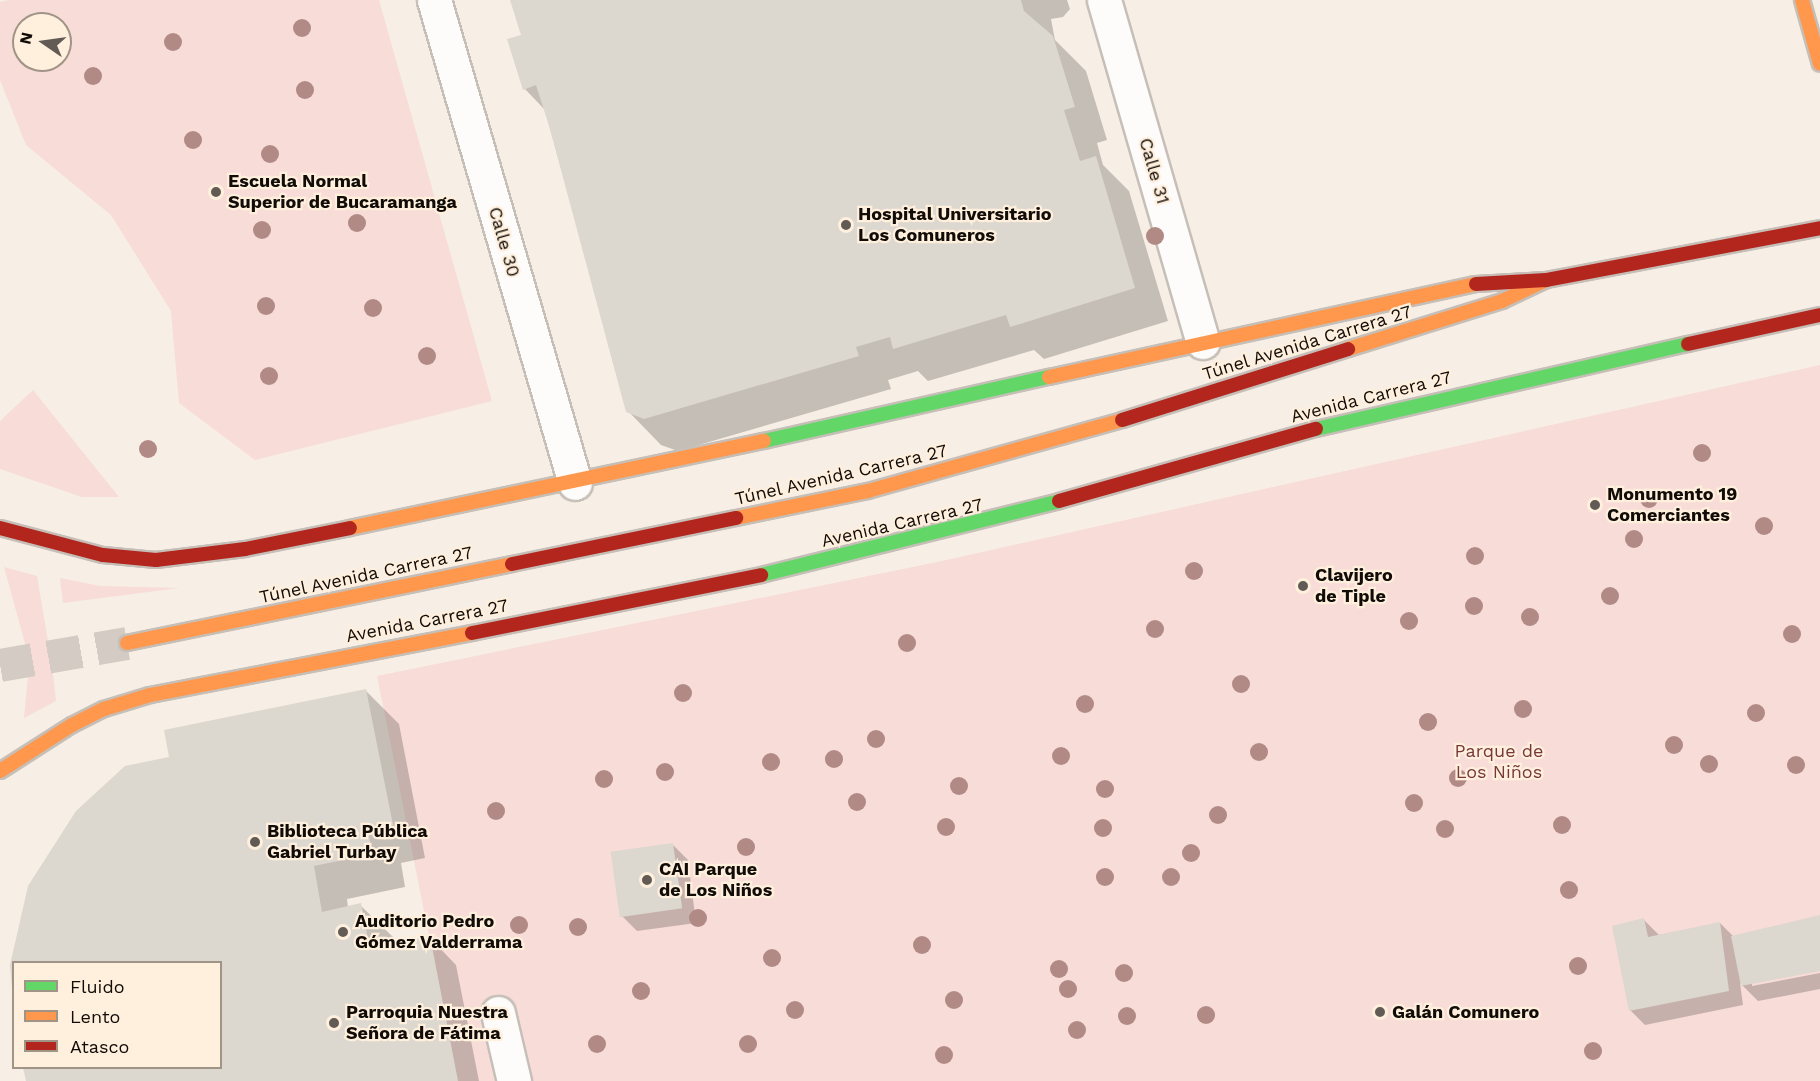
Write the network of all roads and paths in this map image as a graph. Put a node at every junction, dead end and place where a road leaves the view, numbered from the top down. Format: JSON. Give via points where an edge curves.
{"nodes":[{"id":1,"x":434,"y":0,"type":"edge"},
{"id":2,"x":1104,"y":0,"type":"edge"},
{"id":3,"x":1802,"y":0,"type":"edge"},
{"id":4,"x":1820,"y":64,"type":"edge"},
{"id":5,"x":1820,"y":228,"type":"edge"},
{"id":6,"x":1546,"y":280,"type":"junction"},
{"id":7,"x":1820,"y":315,"type":"edge"},
{"id":8,"x":1203,"y":342,"type":"junction"},
{"id":9,"x":575,"y":483,"type":"junction"},
{"id":10,"x":0,"y":528,"type":"edge"},
{"id":11,"x":127,"y":643,"type":"tunnel mouth"},
{"id":12,"x":0,"y":771,"type":"edge"},
{"id":13,"x":498,"y":1013,"type":"dead end"},
{"id":14,"x":514,"y":1081,"type":"edge"}],
"edges":[{"from":1,"to":9,"type":"street","name":"Calle 30"},
{"from":2,"to":8,"type":"street","name":"Calle 31"},
{"from":3,"to":4,"type":"main road"},
{"from":5,"to":6,"type":"main road"},
{"from":6,"to":8,"type":"main road","via":[[1467,284]]},
{"from":6,"to":11,"type":"main road","name":"Túnel Avenida Carrera 27","via":[[1502,301],[1100,427],[868,491]]},
{"from":7,"to":12,"type":"main road","name":"Avenida Carrera 27","via":[[1456,394],[1214,455],[1008,516],[705,588],[150,695],[104,709],[72,725]]},
{"from":8,"to":9,"type":"main road","via":[[1069,376]]},
{"from":9,"to":10,"type":"main road","via":[[245,549],[156,560],[103,555]]},
{"from":13,"to":14,"type":"street"}]}
